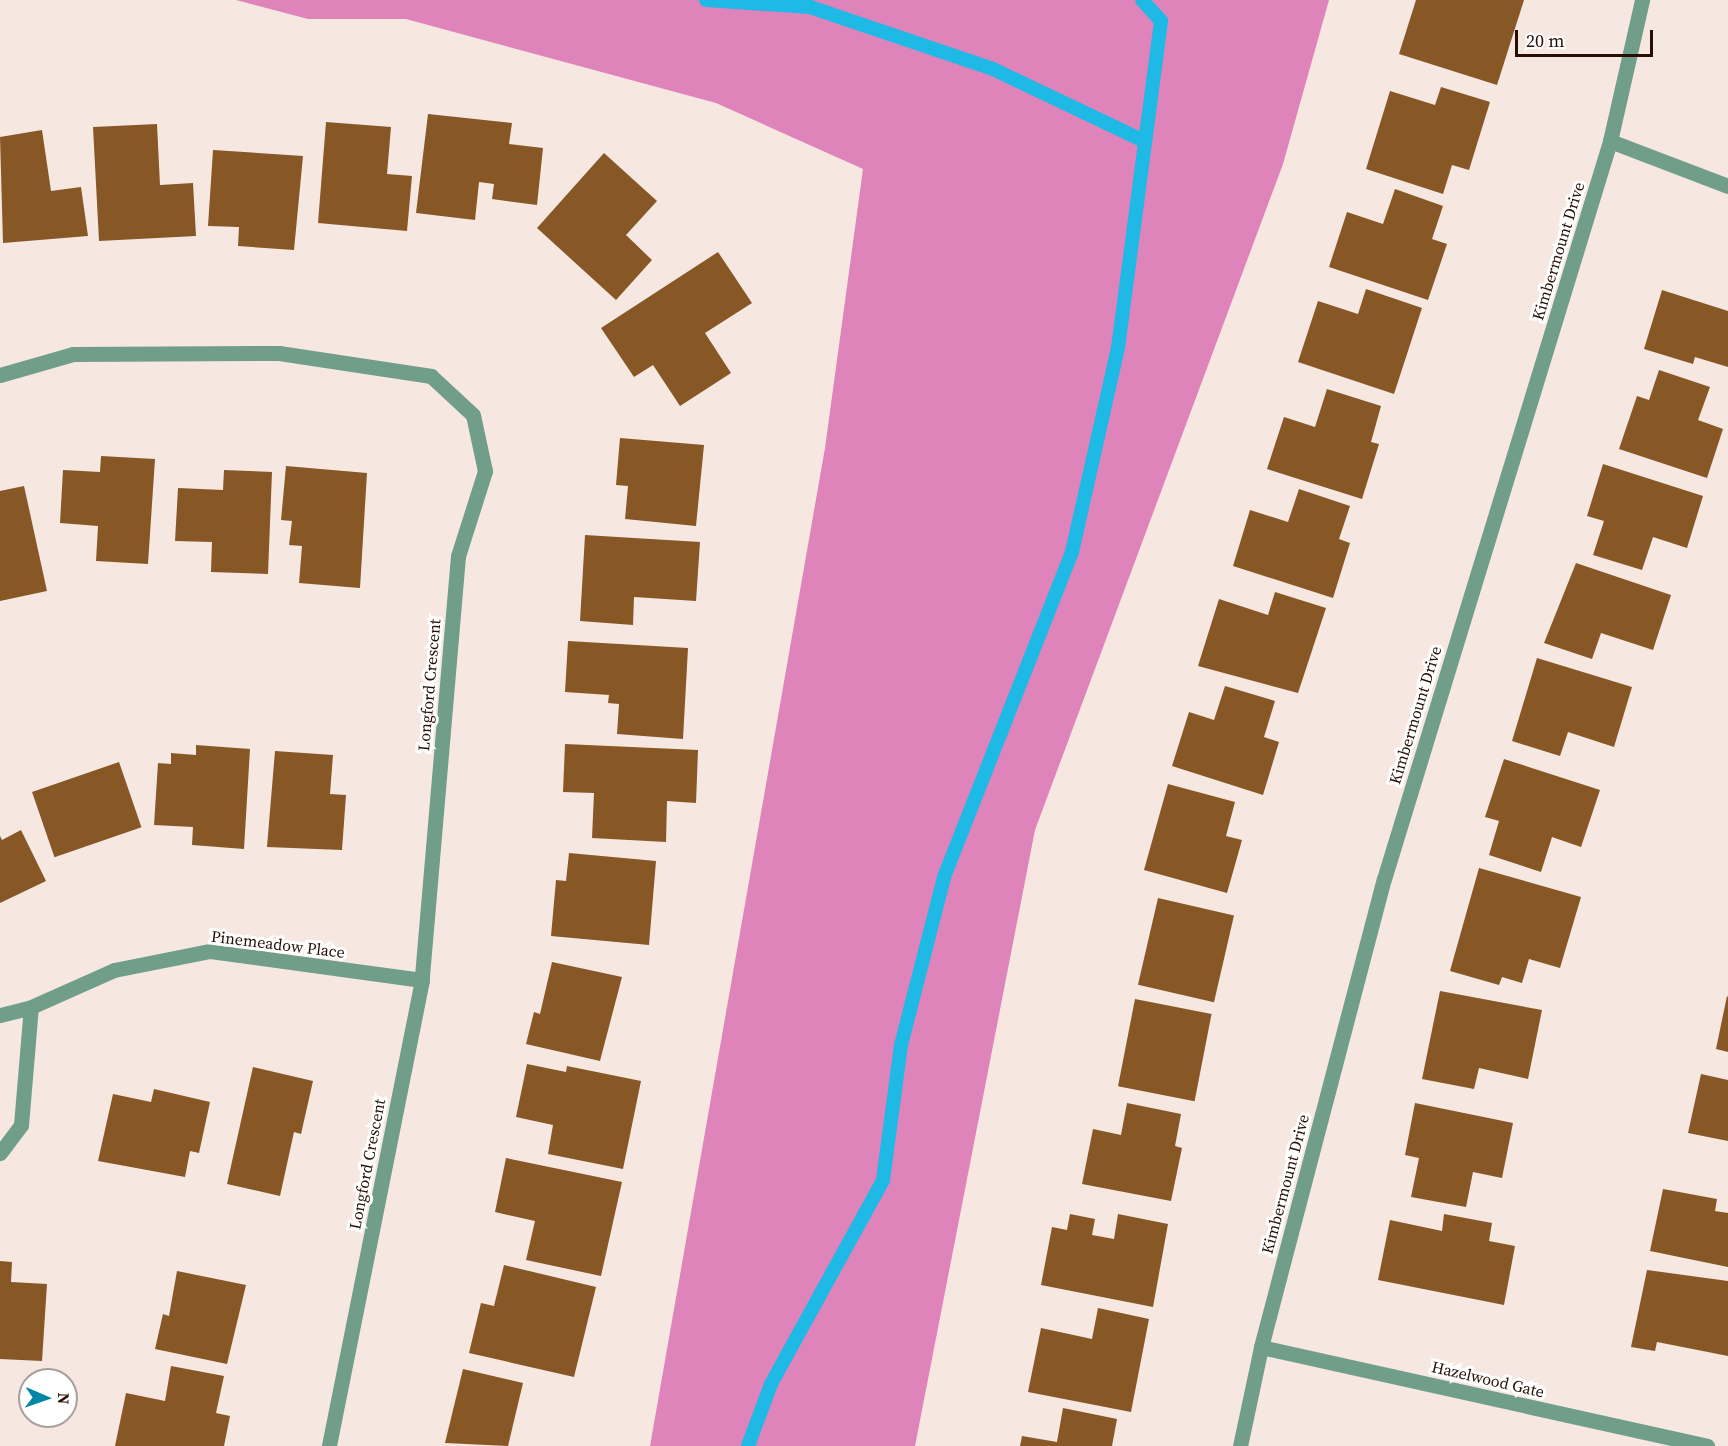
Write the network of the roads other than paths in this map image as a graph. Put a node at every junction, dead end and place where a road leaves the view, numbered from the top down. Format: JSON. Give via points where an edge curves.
{"nodes":[{"id":1,"x":1642,"y":0,"type":"edge"},
{"id":2,"x":1610,"y":141,"type":"junction"},
{"id":3,"x":1728,"y":186,"type":"edge"},
{"id":4,"x":0,"y":375,"type":"edge"},
{"id":5,"x":422,"y":981,"type":"junction"},
{"id":6,"x":31,"y":1007,"type":"junction"},
{"id":7,"x":0,"y":1015,"type":"edge"},
{"id":8,"x":0,"y":1153,"type":"edge"},
{"id":9,"x":1261,"y":1347,"type":"junction"},
{"id":10,"x":329,"y":1446,"type":"edge"},
{"id":11,"x":1240,"y":1446,"type":"edge"},
{"id":12,"x":1707,"y":1446,"type":"edge"}],
"edges":[{"from":1,"to":2,"type":"street","name":"Kimbermount Drive"},
{"from":2,"to":3,"type":"street"},
{"from":2,"to":9,"type":"street","name":"Kimbermount Drive","via":[[1384,879]]},
{"from":4,"to":5,"type":"street","name":"Longford Crescent","via":[[73,354],[279,353],[430,376],[474,415],[484,471],[458,555]]},
{"from":5,"to":6,"type":"street","name":"Pinemeadow Place","via":[[210,951],[114,970]]},
{"from":5,"to":10,"type":"street","name":"Longford Crescent"},
{"from":6,"to":7,"type":"street","name":"Pinemeadow Place"},
{"from":6,"to":8,"type":"street","via":[[21,1125]]},
{"from":9,"to":11,"type":"street","name":"Kimbermount Drive"},
{"from":9,"to":12,"type":"street","name":"Hazelwood Gate"}]}
